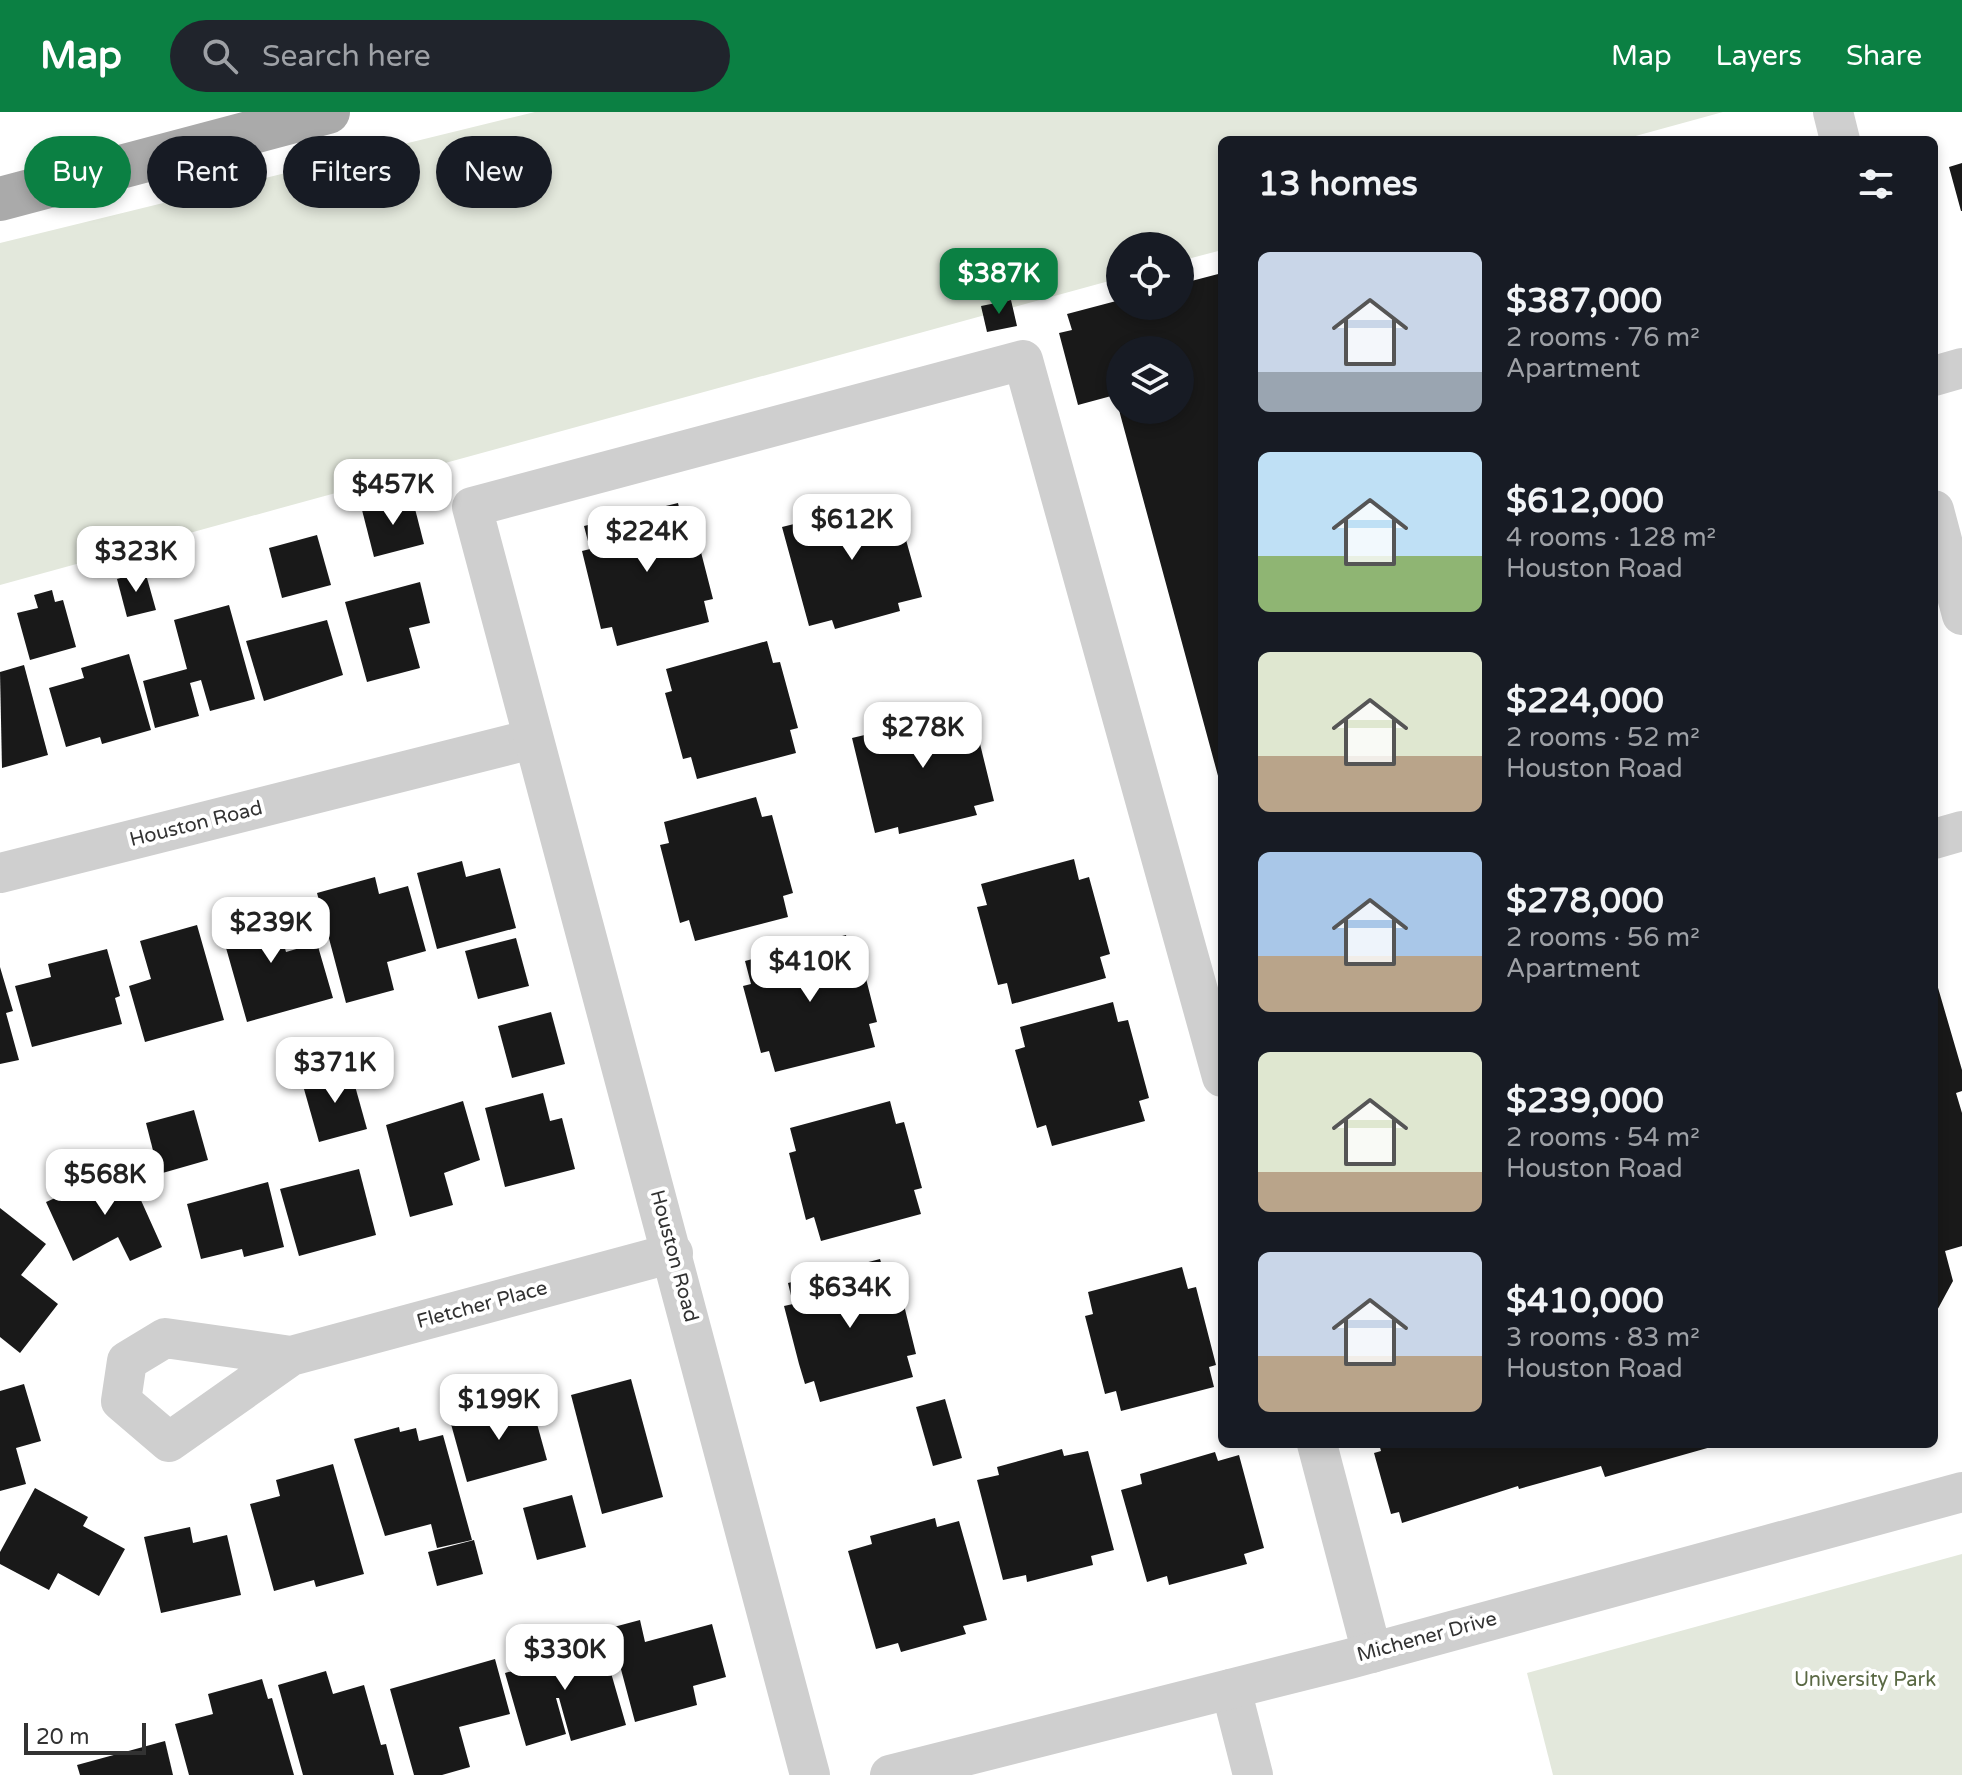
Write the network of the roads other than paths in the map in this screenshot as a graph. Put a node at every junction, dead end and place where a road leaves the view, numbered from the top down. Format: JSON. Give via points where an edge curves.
{"nodes":[{"id":1,"x":328,"y":112,"type":"edge"},
{"id":2,"x":1833,"y":112,"type":"edge"},
{"id":3,"x":1839,"y":136,"type":"edge"},
{"id":4,"x":0,"y":199,"type":"edge"},
{"id":5,"x":1962,"y":368,"type":"edge"},
{"id":6,"x":1938,"y":375,"type":"edge"},
{"id":7,"x":1938,"y":532,"type":"edge"},
{"id":8,"x":1950,"y":598,"type":"edge"},
{"id":9,"x":532,"y":739,"type":"junction"},
{"id":10,"x":1962,"y":831,"type":"edge"},
{"id":11,"x":1938,"y":838,"type":"edge"},
{"id":12,"x":0,"y":873,"type":"edge"},
{"id":13,"x":1218,"y":1051,"type":"edge"},
{"id":14,"x":673,"y":1253,"type":"junction"},
{"id":15,"x":291,"y":1356,"type":"dead end"},
{"id":16,"x":1318,"y":1448,"type":"edge"},
{"id":17,"x":1962,"y":1492,"type":"edge"},
{"id":18,"x":1372,"y":1653,"type":"junction"},
{"id":19,"x":1231,"y":1689,"type":"junction"},
{"id":20,"x":810,"y":1775,"type":"edge"},
{"id":21,"x":890,"y":1775,"type":"edge"},
{"id":22,"x":1253,"y":1775,"type":"edge"}],
"edges":[{"from":1,"to":4,"type":"main road"},
{"from":2,"to":3,"type":"street"},
{"from":5,"to":6,"type":"street"},
{"from":7,"to":8,"type":"street"},
{"from":9,"to":12,"type":"street","name":"Houston Road"},
{"from":9,"to":13,"type":"street","name":"Houston Road","via":[[472,507],[1023,360]]},
{"from":9,"to":14,"type":"street","name":"Houston Road"},
{"from":10,"to":11,"type":"street"},
{"from":14,"to":15,"type":"street","name":"Fletcher Place"},
{"from":14,"to":20,"type":"street","name":"Houston Road"},
{"from":16,"to":18,"type":"street"},
{"from":17,"to":18,"type":"street","name":"Michener Drive"},
{"from":18,"to":19,"type":"street","name":"Michener Drive"},
{"from":19,"to":21,"type":"street","name":"Michener Drive"},
{"from":19,"to":22,"type":"street"}]}
